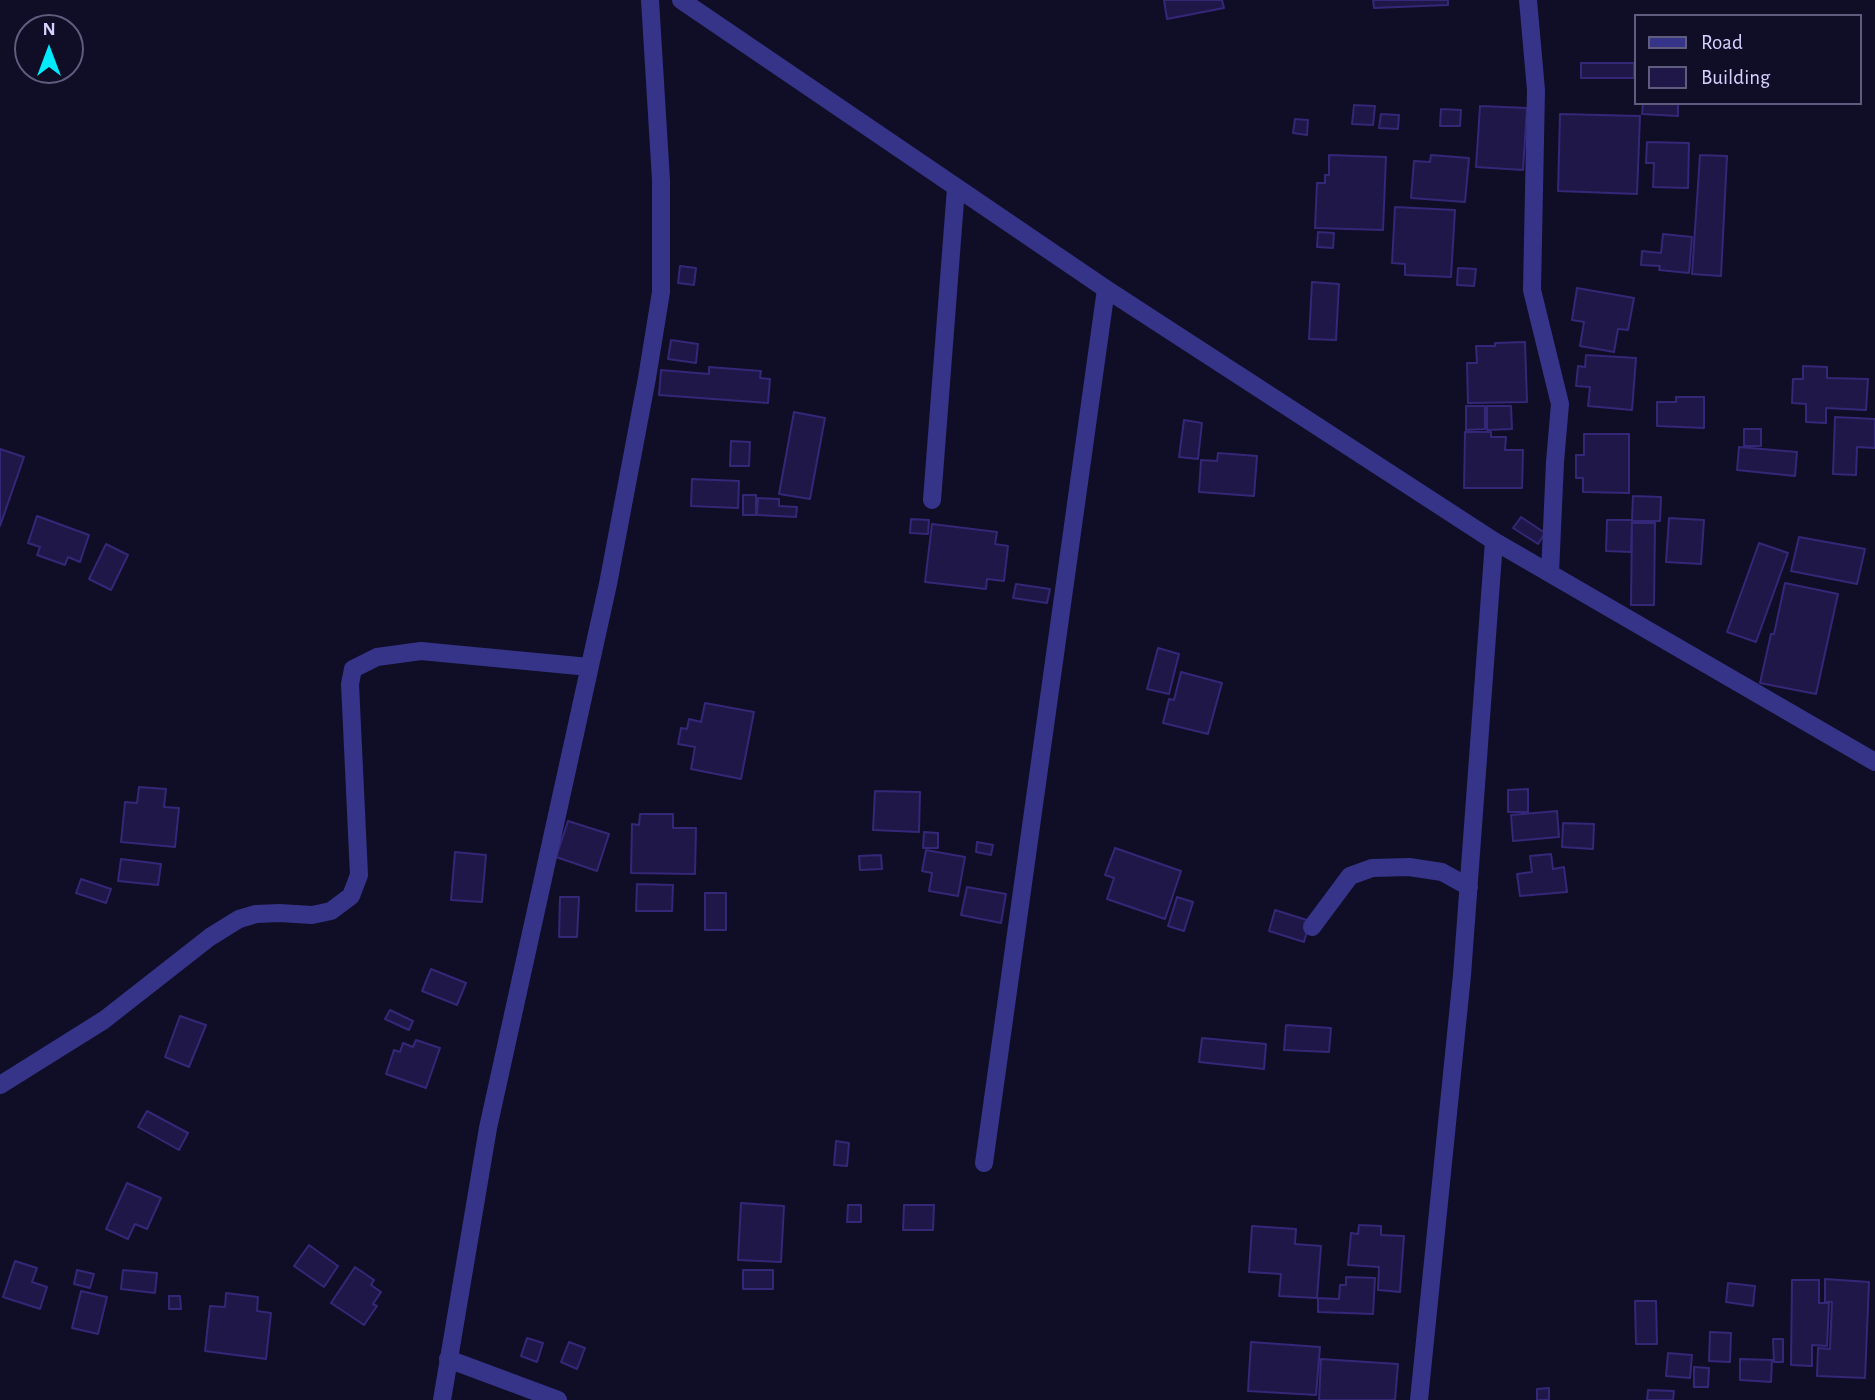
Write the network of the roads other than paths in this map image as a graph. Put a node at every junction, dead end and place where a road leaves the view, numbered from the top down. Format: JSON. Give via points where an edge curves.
{"nodes":[{"id":1,"x":650,"y":0,"type":"edge"},
{"id":2,"x":681,"y":0,"type":"edge"},
{"id":3,"x":1528,"y":0,"type":"edge"},
{"id":4,"x":956,"y":188,"type":"junction"},
{"id":5,"x":1106,"y":289,"type":"junction"},
{"id":6,"x":932,"y":500,"type":"dead end"},
{"id":7,"x":1494,"y":541,"type":"junction"},
{"id":8,"x":1550,"y":573,"type":"junction"},
{"id":9,"x":589,"y":667,"type":"junction"},
{"id":10,"x":1875,"y":762,"type":"edge"},
{"id":11,"x":1469,"y":887,"type":"junction"},
{"id":12,"x":1312,"y":927,"type":"dead end"},
{"id":13,"x":0,"y":1085,"type":"edge"},
{"id":14,"x":984,"y":1163,"type":"dead end"},
{"id":15,"x":448,"y":1359,"type":"junction"},
{"id":16,"x":442,"y":1400,"type":"edge"},
{"id":17,"x":558,"y":1400,"type":"edge"},
{"id":18,"x":1419,"y":1400,"type":"edge"}],
"edges":[{"from":1,"to":9,"type":"street","via":[[661,180],[661,292]]},
{"from":2,"to":4,"type":"street"},
{"from":3,"to":8,"type":"street","via":[[1536,90],[1532,290],[1560,404]]},
{"from":4,"to":5,"type":"street"},
{"from":4,"to":6,"type":"street"},
{"from":5,"to":7,"type":"street"},
{"from":5,"to":14,"type":"street"},
{"from":7,"to":8,"type":"street"},
{"from":7,"to":11,"type":"street"},
{"from":8,"to":10,"type":"street"},
{"from":9,"to":13,"type":"street","via":[[421,651],[377,657],[353,669],[359,875],[351,896],[331,911],[312,915],[256,914],[239,919],[104,1020]]},
{"from":9,"to":15,"type":"street","via":[[488,1128]]},
{"from":11,"to":12,"type":"street","via":[[1442,872],[1372,868],[1350,876]]},
{"from":11,"to":18,"type":"street"},
{"from":15,"to":16,"type":"street"},
{"from":15,"to":17,"type":"street"}]}
